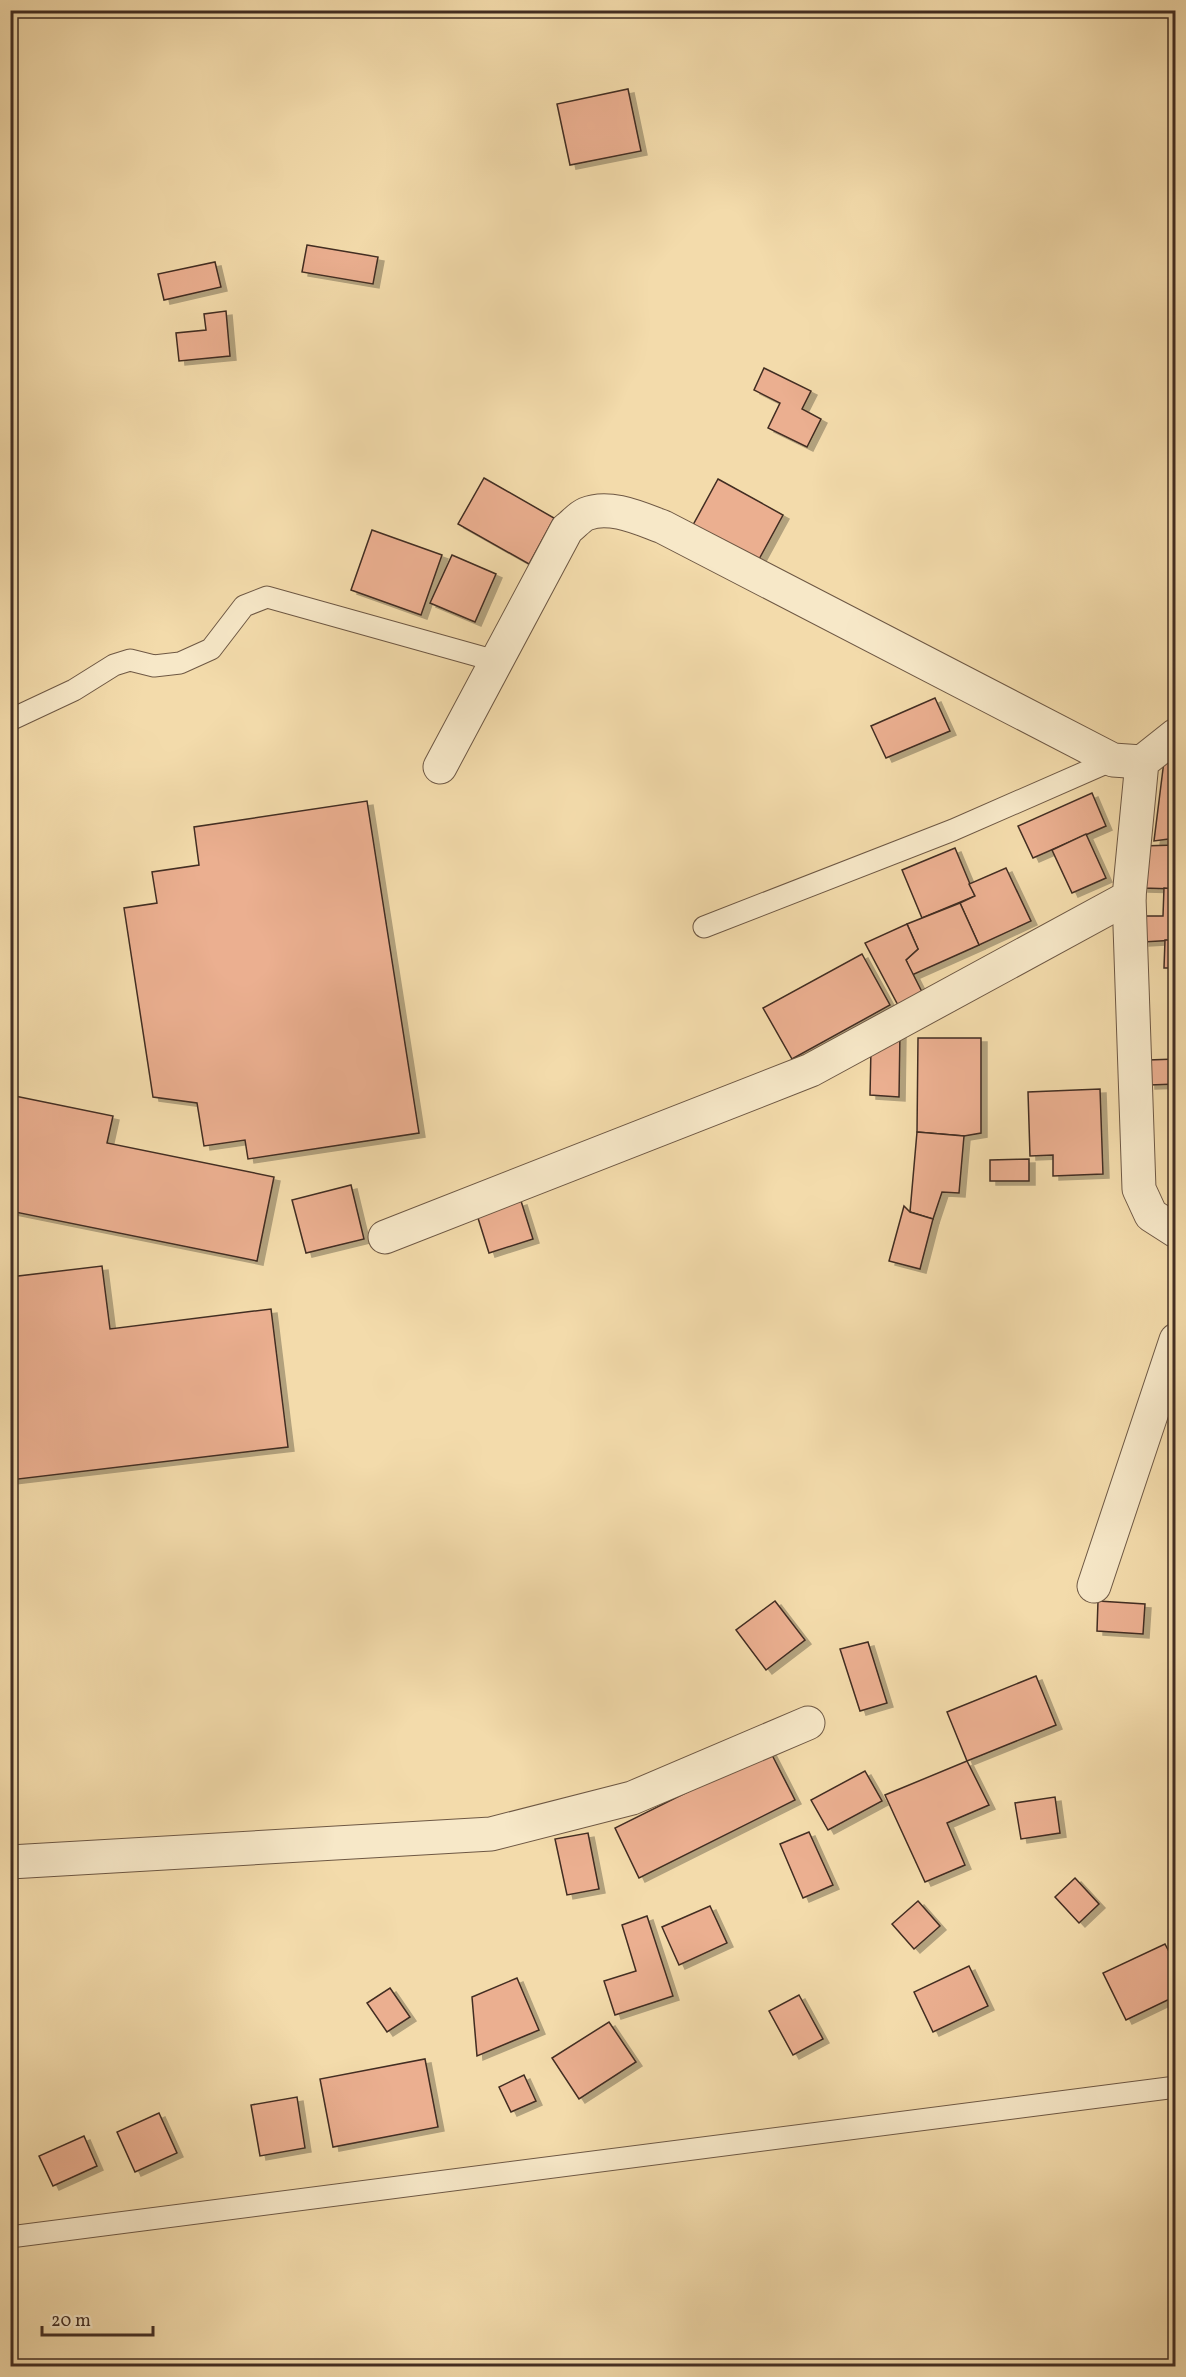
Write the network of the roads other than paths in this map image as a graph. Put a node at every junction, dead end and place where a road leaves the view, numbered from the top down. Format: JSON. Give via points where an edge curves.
{"nodes":[{"id":1,"x":496,"y":661,"type":"junction"},
{"id":2,"x":10,"y":720,"type":"edge"},
{"id":3,"x":1176,"y":735,"type":"edge"},
{"id":4,"x":1128,"y":761,"type":"junction"},
{"id":5,"x":440,"y":767,"type":"dead end"},
{"id":6,"x":1129,"y":897,"type":"junction"},
{"id":7,"x":704,"y":927,"type":"dead end"},
{"id":8,"x":1176,"y":1231,"type":"edge"},
{"id":9,"x":385,"y":1237,"type":"dead end"},
{"id":10,"x":1176,"y":1340,"type":"edge"},
{"id":11,"x":1095,"y":1586,"type":"dead end"},
{"id":12,"x":808,"y":1723,"type":"dead end"},
{"id":13,"x":10,"y":1862,"type":"edge"},
{"id":14,"x":1176,"y":2087,"type":"edge"},
{"id":15,"x":10,"y":2237,"type":"edge"}],
"edges":[{"from":1,"to":2,"type":"lane","via":[[267,597],[244,606],[211,649],[180,663],[154,666],[129,660],[114,665],[74,690]]},
{"from":1,"to":4,"type":"street","via":[[567,529],[586,514],[627,514],[663,527]]},
{"from":1,"to":5,"type":"street"},
{"from":3,"to":4,"type":"street"},
{"from":4,"to":6,"type":"street"},
{"from":4,"to":7,"type":"lane"},
{"from":6,"to":8,"type":"street","via":[[1139,1189],[1151,1215]]},
{"from":6,"to":9,"type":"street","via":[[811,1070]]},
{"from":10,"to":11,"type":"street"},
{"from":12,"to":13,"type":"street","via":[[632,1798],[491,1834]]},
{"from":14,"to":15,"type":"lane"}]}
